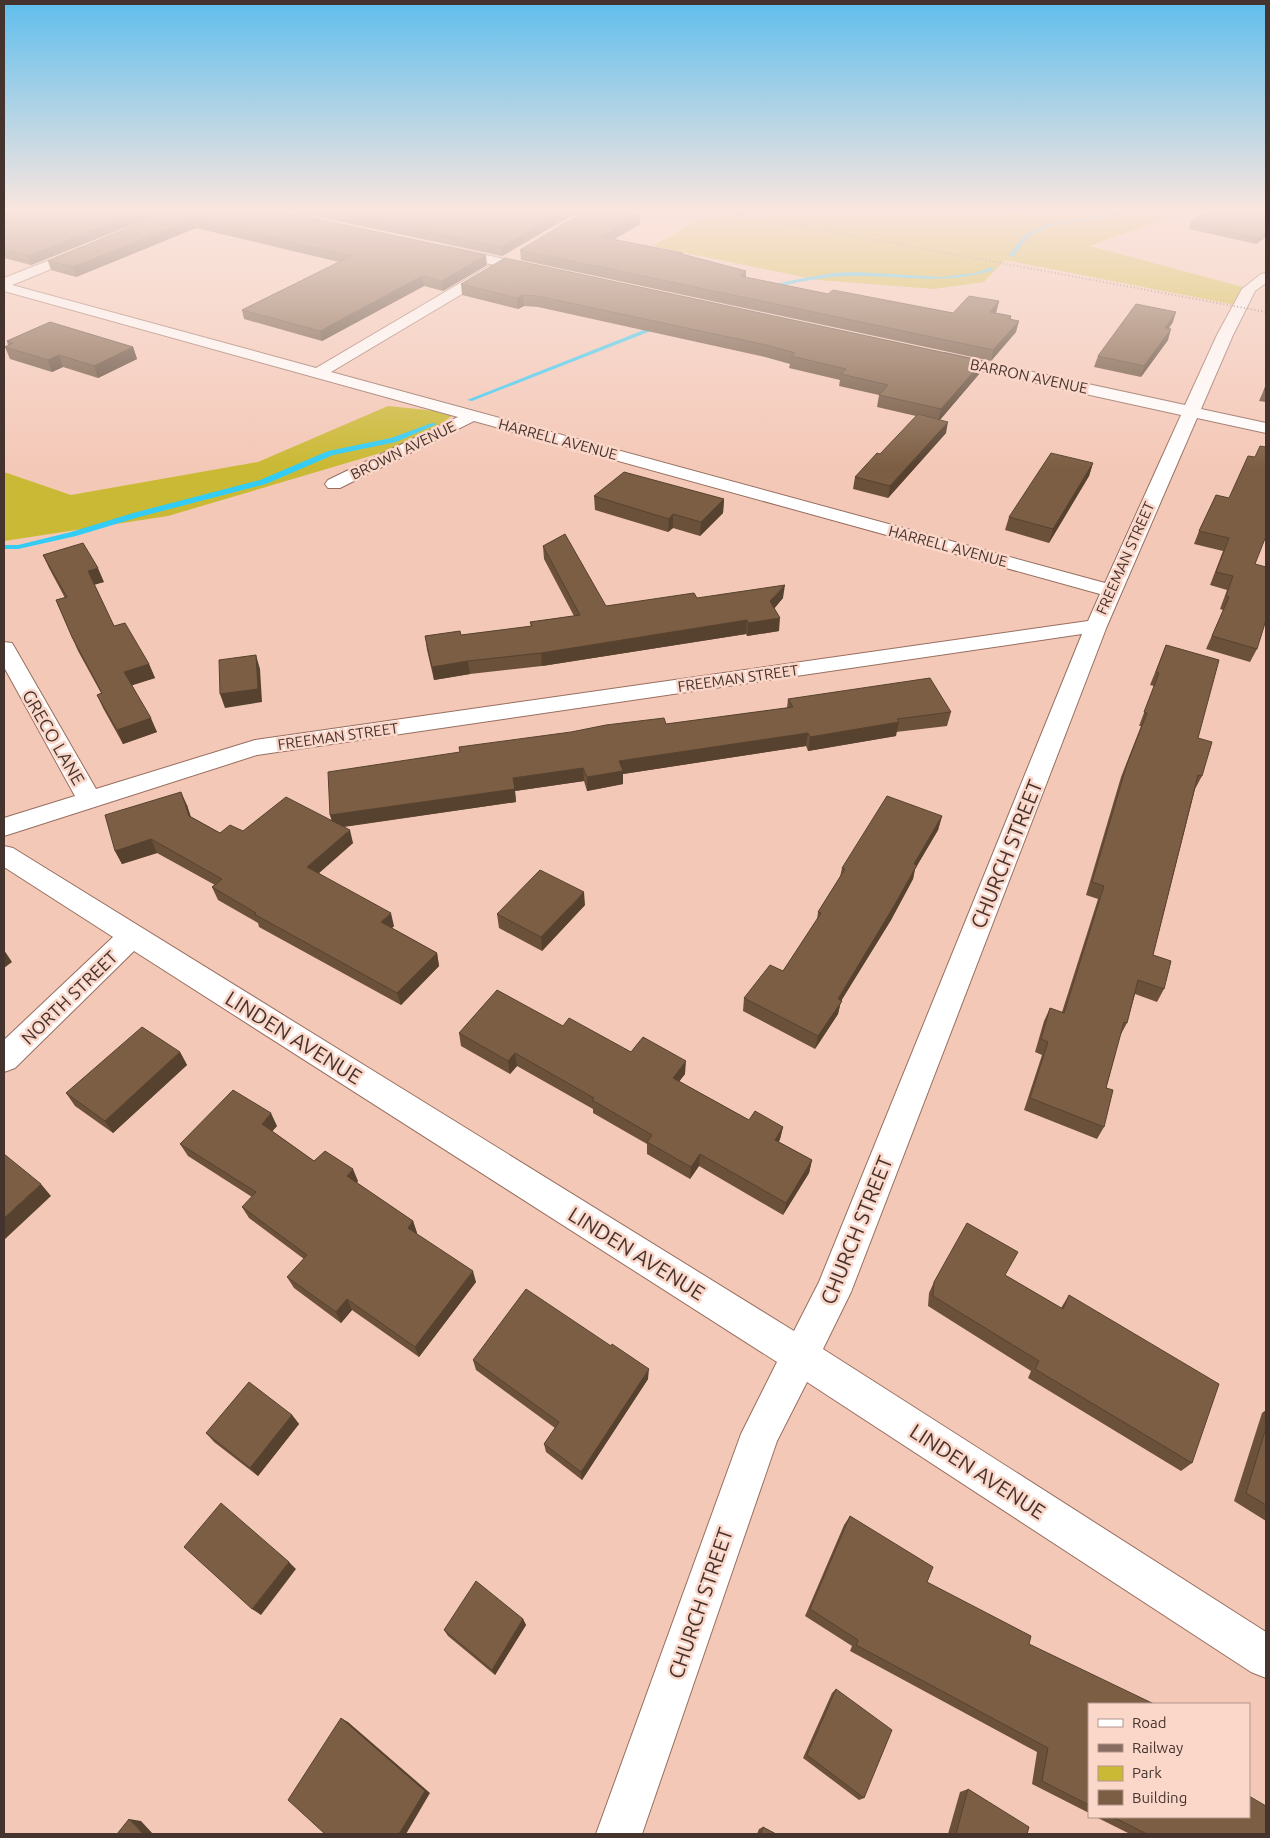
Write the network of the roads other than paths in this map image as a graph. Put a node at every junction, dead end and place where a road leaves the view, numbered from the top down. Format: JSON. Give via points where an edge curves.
{"nodes":[{"id":1,"x":42,"y":296,"type":"edge"},
{"id":2,"x":449,"y":296,"type":"edge"},
{"id":3,"x":1246,"y":296,"type":"edge"},
{"id":4,"x":932,"y":355,"type":"edge"},
{"id":5,"x":316,"y":374,"type":"junction"},
{"id":6,"x":1191,"y":412,"type":"junction"},
{"id":7,"x":472,"y":416,"type":"junction"},
{"id":8,"x":1266,"y":428,"type":"edge"},
{"id":9,"x":334,"y":484,"type":"dead end"},
{"id":10,"x":1112,"y":591,"type":"junction"},
{"id":11,"x":1096,"y":626,"type":"junction"},
{"id":12,"x":4,"y":648,"type":"edge"},
{"id":13,"x":90,"y":800,"type":"junction"},
{"id":14,"x":4,"y":827,"type":"edge"},
{"id":15,"x":4,"y":855,"type":"edge"},
{"id":16,"x":133,"y":935,"type":"junction"},
{"id":17,"x":4,"y":1059,"type":"edge"},
{"id":18,"x":799,"y":1355,"type":"junction"},
{"id":19,"x":1266,"y":1657,"type":"edge"},
{"id":20,"x":618,"y":1834,"type":"edge"}],
"edges":[{"from":1,"to":5,"type":"street","name":"HARRELL AVENUE"},
{"from":2,"to":5,"type":"street"},
{"from":3,"to":6,"type":"street","name":"FREEMAN STREET"},
{"from":4,"to":6,"type":"street","name":"BARRON AVENUE"},
{"from":5,"to":7,"type":"street","name":"HARRELL AVENUE"},
{"from":6,"to":8,"type":"street","name":"BARRON AVENUE"},
{"from":6,"to":10,"type":"street","name":"FREEMAN STREET"},
{"from":7,"to":9,"type":"street","name":"BROWN AVENUE"},
{"from":7,"to":10,"type":"street","name":"HARRELL AVENUE"},
{"from":10,"to":11,"type":"street","name":"FREEMAN STREET"},
{"from":11,"to":13,"type":"street","name":"FREEMAN STREET","via":[[255,748]]},
{"from":11,"to":18,"type":"street","name":"CHURCH STREET","via":[[833,1292]]},
{"from":12,"to":13,"type":"street","name":"GRECO LANE"},
{"from":13,"to":14,"type":"street","name":"FREEMAN STREET"},
{"from":15,"to":16,"type":"street","name":"LINDEN AVENUE"},
{"from":16,"to":17,"type":"street","name":"NORTH STREET"},
{"from":16,"to":18,"type":"street","name":"LINDEN AVENUE"},
{"from":18,"to":19,"type":"street","name":"LINDEN AVENUE"},
{"from":18,"to":20,"type":"street","name":"CHURCH STREET","via":[[760,1434]]}]}
